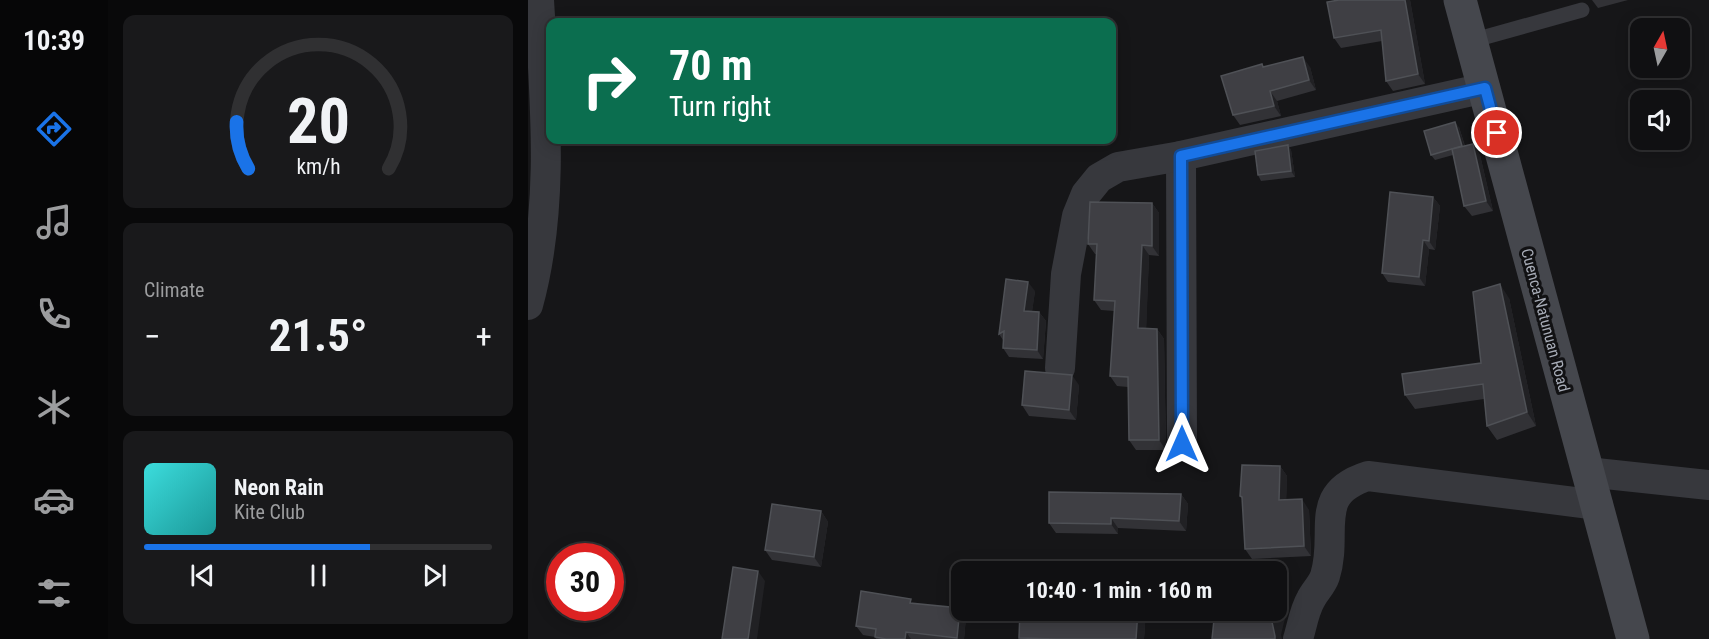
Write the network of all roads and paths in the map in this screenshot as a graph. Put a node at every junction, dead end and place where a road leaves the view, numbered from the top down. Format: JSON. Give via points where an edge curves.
{"nodes":[{"id":1,"x":538,"y":0,"type":"edge"},
{"id":2,"x":1460,"y":0,"type":"edge"},
{"id":3,"x":1582,"y":10,"type":"dead end"},
{"id":4,"x":1472,"y":41,"type":"junction"},
{"id":5,"x":1485,"y":88,"type":"junction"},
{"id":6,"x":1181,"y":156,"type":"junction"},
{"id":7,"x":528,"y":305,"type":"edge"},
{"id":8,"x":1060,"y":368,"type":"dead end"},
{"id":9,"x":1182,"y":444,"type":"dead end"},
{"id":10,"x":1587,"y":472,"type":"junction"},
{"id":11,"x":1709,"y":485,"type":"edge"},
{"id":12,"x":1598,"y":505,"type":"junction"},
{"id":13,"x":1298,"y":639,"type":"edge"},
{"id":14,"x":1633,"y":639,"type":"edge"}],
"edges":[{"from":1,"to":7,"type":"street","via":[[544,195],[542,238]]},
{"from":2,"to":4,"type":"main road","name":"Cuenca-Natunuan Road"},
{"from":3,"to":4,"type":"lane"},
{"from":4,"to":5,"type":"main road","name":"Cuenca-Natunuan Road"},
{"from":5,"to":6,"type":"street"},
{"from":5,"to":10,"type":"main road","name":"Cuenca-Natunuan Road"},
{"from":6,"to":8,"type":"street","via":[[1118,167],[1099,178],[1086,194],[1077,216],[1066,274]]},
{"from":6,"to":9,"type":"street"},
{"from":10,"to":11,"type":"street"},
{"from":10,"to":12,"type":"main road","name":"Cuenca-Natunuan Road"},
{"from":12,"to":13,"type":"street","via":[[1368,476],[1349,482],[1338,491],[1333,504],[1325,576],[1310,601]]},
{"from":12,"to":14,"type":"main road","name":"Cuenca-Natunuan Road"}]}
